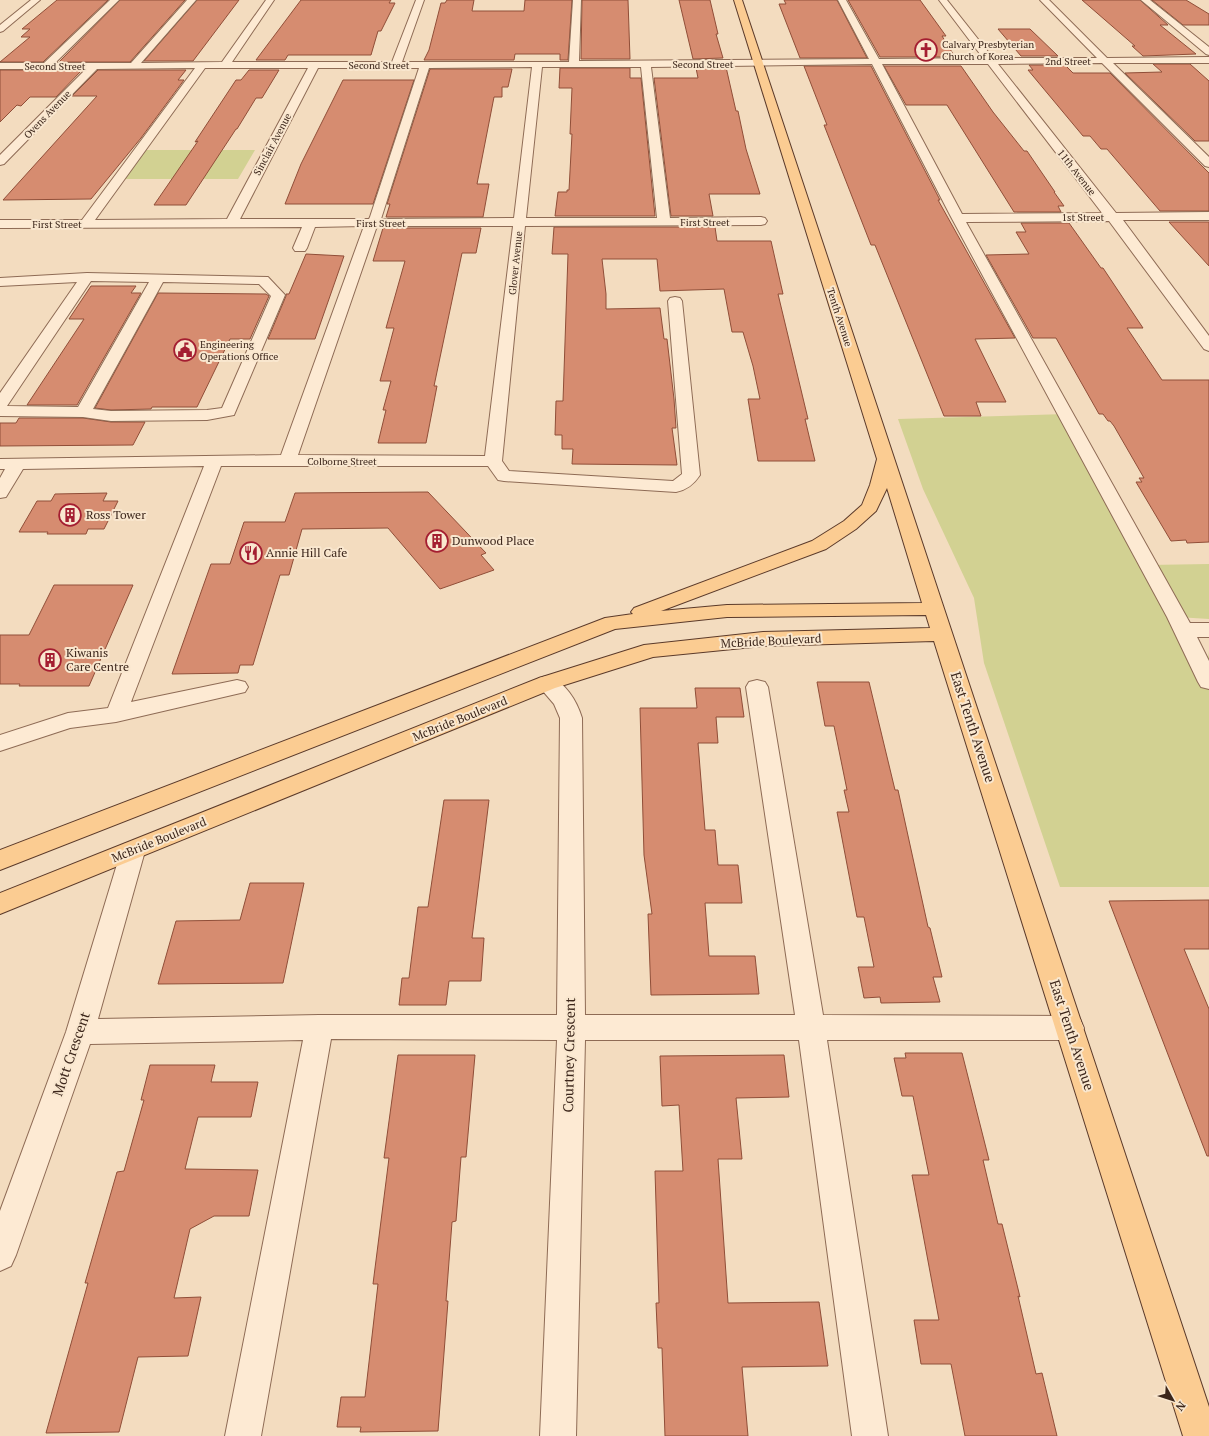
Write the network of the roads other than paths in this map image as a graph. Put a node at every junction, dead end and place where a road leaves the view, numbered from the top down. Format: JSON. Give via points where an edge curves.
{"nodes":[{"id":1,"x":36,"y":0,"type":"edge"},
{"id":2,"x":115,"y":0,"type":"edge"},
{"id":3,"x":192,"y":0,"type":"edge"},
{"id":4,"x":270,"y":0,"type":"edge"},
{"id":5,"x":420,"y":0,"type":"edge"},
{"id":6,"x":577,"y":0,"type":"edge"},
{"id":7,"x":738,"y":0,"type":"edge"},
{"id":8,"x":842,"y":0,"type":"edge"},
{"id":9,"x":943,"y":0,"type":"edge"},
{"id":10,"x":1044,"y":0,"type":"edge"},
{"id":11,"x":1145,"y":0,"type":"edge"},
{"id":12,"x":0,"y":29,"type":"edge"},
{"id":13,"x":1209,"y":52,"type":"edge"},
{"id":14,"x":1209,"y":60,"type":"edge"},
{"id":15,"x":991,"y":61,"type":"junction"},
{"id":16,"x":1105,"y":61,"type":"junction"},
{"id":17,"x":877,"y":62,"type":"junction"},
{"id":18,"x":758,"y":63,"type":"junction"},
{"id":19,"x":537,"y":64,"type":"junction"},
{"id":20,"x":574,"y":64,"type":"junction"},
{"id":21,"x":646,"y":64,"type":"junction"},
{"id":22,"x":203,"y":65,"type":"junction"},
{"id":23,"x":225,"y":65,"type":"junction"},
{"id":24,"x":315,"y":65,"type":"junction"},
{"id":25,"x":396,"y":65,"type":"junction"},
{"id":26,"x":425,"y":65,"type":"junction"},
{"id":27,"x":0,"y":66,"type":"edge"},
{"id":28,"x":46,"y":66,"type":"junction"},
{"id":29,"x":94,"y":66,"type":"junction"},
{"id":30,"x":134,"y":66,"type":"junction"},
{"id":31,"x":0,"y":162,"type":"edge"},
{"id":32,"x":1209,"y":164,"type":"edge"},
{"id":33,"x":1209,"y":216,"type":"edge"},
{"id":34,"x":1112,"y":217,"type":"junction"},
{"id":35,"x":958,"y":218,"type":"junction"},
{"id":36,"x":761,"y":221,"type":"dead end"},
{"id":37,"x":519,"y":222,"type":"junction"},
{"id":38,"x":664,"y":222,"type":"junction"},
{"id":39,"x":310,"y":223,"type":"junction"},
{"id":40,"x":372,"y":223,"type":"junction"},
{"id":41,"x":0,"y":224,"type":"edge"},
{"id":42,"x":85,"y":224,"type":"junction"},
{"id":43,"x":231,"y":224,"type":"junction"},
{"id":44,"x":300,"y":248,"type":"dead end"},
{"id":45,"x":87,"y":277,"type":"junction"},
{"id":46,"x":158,"y":278,"type":"junction"},
{"id":47,"x":0,"y":282,"type":"edge"},
{"id":48,"x":675,"y":301,"type":"dead end"},
{"id":49,"x":1209,"y":346,"type":"edge"},
{"id":50,"x":0,"y":405,"type":"edge"},
{"id":51,"x":0,"y":412,"type":"edge"},
{"id":52,"x":83,"y":412,"type":"junction"},
{"id":53,"x":886,"y":459,"type":"junction"},
{"id":54,"x":288,"y":460,"type":"junction"},
{"id":55,"x":493,"y":461,"type":"junction"},
{"id":56,"x":214,"y":462,"type":"junction"},
{"id":57,"x":9,"y":464,"type":"edge"},
{"id":58,"x":0,"y":493,"type":"edge"},
{"id":59,"x":935,"y":609,"type":"junction"},
{"id":60,"x":612,"y":623,"type":"junction"},
{"id":61,"x":1184,"y":630,"type":"junction"},
{"id":62,"x":1209,"y":630,"type":"edge"},
{"id":63,"x":943,"y":634,"type":"junction"},
{"id":64,"x":1209,"y":682,"type":"edge"},
{"id":65,"x":547,"y":684,"type":"junction"},
{"id":66,"x":237,"y":687,"type":"dead end"},
{"id":67,"x":757,"y":687,"type":"dead end"},
{"id":68,"x":116,"y":714,"type":"junction"},
{"id":69,"x":0,"y":743,"type":"edge"},
{"id":70,"x":133,"y":851,"type":"junction"},
{"id":71,"x":0,"y":860,"type":"edge"},
{"id":72,"x":0,"y":904,"type":"edge"},
{"id":73,"x":319,"y":1027,"type":"junction"},
{"id":74,"x":571,"y":1027,"type":"junction"},
{"id":75,"x":811,"y":1027,"type":"junction"},
{"id":76,"x":1070,"y":1028,"type":"junction"},
{"id":77,"x":80,"y":1032,"type":"junction"},
{"id":78,"x":0,"y":1254,"type":"edge"},
{"id":79,"x":243,"y":1436,"type":"edge"},
{"id":80,"x":558,"y":1436,"type":"edge"},
{"id":81,"x":870,"y":1436,"type":"edge"},
{"id":82,"x":1201,"y":1436,"type":"edge"}],
"edges":[{"from":1,"to":12,"type":"street"},
{"from":2,"to":28,"type":"street"},
{"from":3,"to":30,"type":"street"},
{"from":4,"to":23,"type":"street"},
{"from":5,"to":25,"type":"street"},
{"from":6,"to":20,"type":"street"},
{"from":7,"to":18,"type":"main road","name":"Tenth Avenue"},
{"from":8,"to":17,"type":"street"},
{"from":9,"to":15,"type":"street","name":"11th Avenue"},
{"from":10,"to":16,"type":"street"},
{"from":11,"to":13,"type":"street"},
{"from":14,"to":16,"type":"street","name":"2nd Street"},
{"from":15,"to":16,"type":"street","name":"2nd Street"},
{"from":15,"to":17,"type":"street","name":"2nd Street"},
{"from":15,"to":34,"type":"street","name":"11th Avenue"},
{"from":16,"to":32,"type":"street"},
{"from":17,"to":18,"type":"street","name":"2nd Street"},
{"from":17,"to":35,"type":"street"},
{"from":18,"to":21,"type":"street","name":"Second Street"},
{"from":18,"to":53,"type":"main road","name":"Tenth Avenue"},
{"from":19,"to":20,"type":"street","name":"Second Street"},
{"from":19,"to":26,"type":"street","name":"Second Street"},
{"from":19,"to":37,"type":"street","name":"Glover Avenue"},
{"from":20,"to":21,"type":"street","name":"Second Street"},
{"from":21,"to":38,"type":"street"},
{"from":22,"to":23,"type":"street","name":"Second Street"},
{"from":22,"to":30,"type":"street","name":"Second Street"},
{"from":22,"to":42,"type":"street"},
{"from":23,"to":24,"type":"street","name":"Second Street"},
{"from":24,"to":25,"type":"street","name":"Second Street"},
{"from":24,"to":43,"type":"street","name":"Sinclair Avenue"},
{"from":25,"to":26,"type":"street","name":"Second Street"},
{"from":26,"to":40,"type":"street"},
{"from":27,"to":28,"type":"street","name":"Second Street"},
{"from":28,"to":29,"type":"street","name":"Second Street"},
{"from":29,"to":30,"type":"street","name":"Second Street"},
{"from":29,"to":31,"type":"street","name":"Ovens Avenue"},
{"from":33,"to":34,"type":"street","name":"1st Street"},
{"from":34,"to":35,"type":"street","name":"1st Street"},
{"from":34,"to":49,"type":"street","name":"11th Avenue"},
{"from":35,"to":61,"type":"street"},
{"from":36,"to":38,"type":"street","name":"First Street"},
{"from":37,"to":38,"type":"street","name":"First Street"},
{"from":37,"to":40,"type":"street","name":"First Street"},
{"from":37,"to":55,"type":"street","name":"Glover Avenue"},
{"from":39,"to":40,"type":"street","name":"First Street"},
{"from":39,"to":43,"type":"street","name":"First Street"},
{"from":39,"to":44,"type":"street"},
{"from":40,"to":54,"type":"street"},
{"from":41,"to":42,"type":"street","name":"First Street"},
{"from":42,"to":43,"type":"street","name":"First Street"},
{"from":45,"to":46,"type":"street"},
{"from":45,"to":47,"type":"street"},
{"from":45,"to":50,"type":"street"},
{"from":46,"to":52,"type":"street"},
{"from":46,"to":52,"type":"street","via":[[263,280],[278,295],[228,412],[207,415],[111,416]]},
{"from":48,"to":55,"type":"street","via":[[691,475],[686,481],[676,487],[504,476]]},
{"from":51,"to":52,"type":"street"},
{"from":53,"to":59,"type":"main road","name":"Tenth Avenue"},
{"from":53,"to":60,"type":"main road","via":[[870,507],[850,525],[819,545]]},
{"from":54,"to":55,"type":"street","name":"Colborne Street"},
{"from":54,"to":56,"type":"street","name":"Colborne Street"},
{"from":56,"to":57,"type":"street","name":"Colborne Street"},
{"from":56,"to":68,"type":"street"},
{"from":57,"to":58,"type":"street"},
{"from":59,"to":60,"type":"main road","via":[[727,611]]},
{"from":59,"to":63,"type":"main road","name":"Tenth Avenue"},
{"from":60,"to":71,"type":"main road"},
{"from":61,"to":62,"type":"street"},
{"from":61,"to":64,"type":"street"},
{"from":63,"to":65,"type":"main road","name":"McBride Boulevard","via":[[763,639],[651,650]]},
{"from":63,"to":76,"type":"main road","name":"East Tenth Avenue"},
{"from":65,"to":70,"type":"main road","name":"McBride Boulevard"},
{"from":65,"to":74,"type":"street","name":"Courtney Crescent","via":[[560,695],[568,707],[571,718]]},
{"from":66,"to":68,"type":"street"},
{"from":67,"to":75,"type":"street"},
{"from":68,"to":69,"type":"street","via":[[68,722]]},
{"from":70,"to":72,"type":"main road","name":"McBride Boulevard"},
{"from":70,"to":77,"type":"street","name":"Mott Crescent"},
{"from":73,"to":74,"type":"street"},
{"from":73,"to":77,"type":"street"},
{"from":73,"to":79,"type":"street"},
{"from":74,"to":75,"type":"street"},
{"from":74,"to":80,"type":"street","name":"Courtney Crescent"},
{"from":75,"to":76,"type":"street"},
{"from":75,"to":81,"type":"street"},
{"from":76,"to":82,"type":"main road","name":"East Tenth Avenue"},
{"from":77,"to":78,"type":"street","name":"Mott Crescent"}]}
